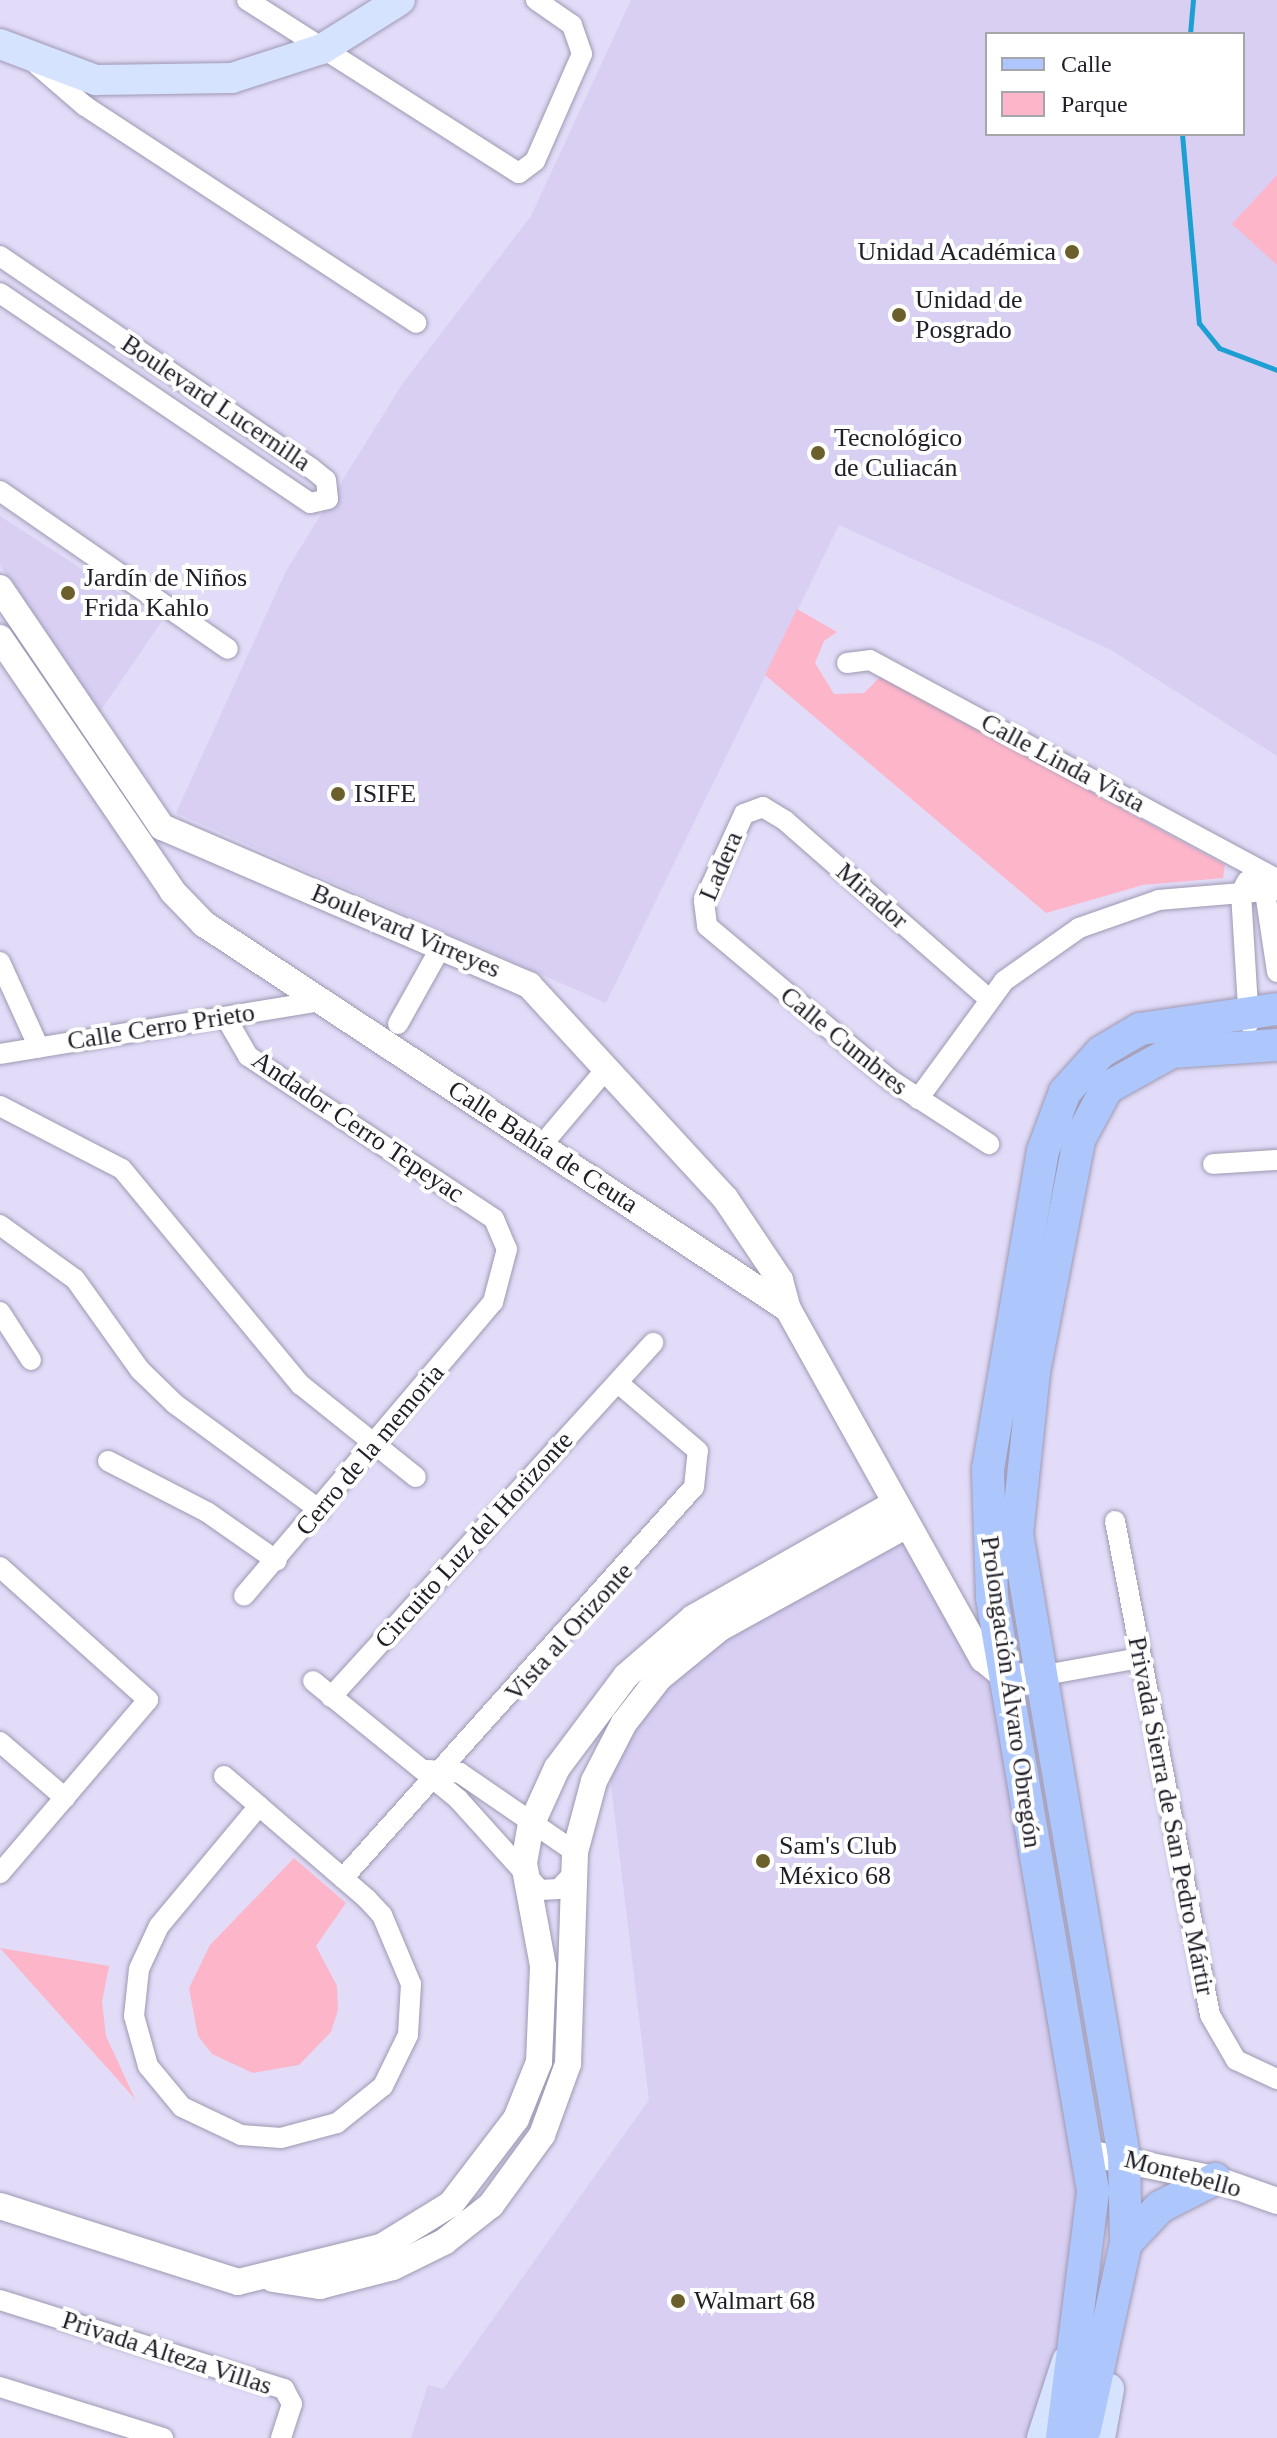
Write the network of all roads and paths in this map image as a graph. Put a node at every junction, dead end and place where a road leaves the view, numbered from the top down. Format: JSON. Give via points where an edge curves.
{"nodes":[{"id":1,"x":247,"y":0,"type":"edge"},
{"id":2,"x":400,"y":0,"type":"edge"},
{"id":3,"x":536,"y":0,"type":"edge"},
{"id":4,"x":0,"y":44,"type":"edge"},
{"id":5,"x":322,"y":49,"type":"junction"},
{"id":6,"x":32,"y":61,"type":"junction"},
{"id":7,"x":0,"y":256,"type":"edge"},
{"id":8,"x":0,"y":293,"type":"edge"},
{"id":9,"x":416,"y":323,"type":"dead end"},
{"id":10,"x":0,"y":491,"type":"edge"},
{"id":11,"x":0,"y":588,"type":"edge"},
{"id":12,"x":0,"y":638,"type":"edge"},
{"id":13,"x":228,"y":649,"type":"dead end"},
{"id":14,"x":847,"y":663,"type":"dead end"},
{"id":15,"x":9,"y":671,"type":"edge"},
{"id":16,"x":749,"y":809,"type":"joint"},
{"id":17,"x":1256,"y":866,"type":"junction"},
{"id":18,"x":1275,"y":886,"type":"edge"},
{"id":19,"x":1241,"y":893,"type":"junction"},
{"id":20,"x":707,"y":926,"type":"joint"},
{"id":21,"x":441,"y":947,"type":"junction"},
{"id":22,"x":0,"y":962,"type":"edge"},
{"id":23,"x":1277,"y":972,"type":"edge"},
{"id":24,"x":989,"y":999,"type":"junction"},
{"id":25,"x":321,"y":1001,"type":"junction"},
{"id":26,"x":1263,"y":1010,"type":"edge"},
{"id":27,"x":226,"y":1018,"type":"junction"},
{"id":28,"x":398,"y":1024,"type":"dead end"},
{"id":29,"x":1264,"y":1046,"type":"edge"},
{"id":30,"x":39,"y":1048,"type":"junction"},
{"id":31,"x":0,"y":1054,"type":"edge"},
{"id":32,"x":607,"y":1068,"type":"junction"},
{"id":33,"x":918,"y":1099,"type":"junction"},
{"id":34,"x":0,"y":1106,"type":"edge"},
{"id":35,"x":989,"y":1144,"type":"dead end"},
{"id":36,"x":541,"y":1146,"type":"junction"},
{"id":37,"x":1277,"y":1160,"type":"edge"},
{"id":38,"x":1213,"y":1164,"type":"dead end"},
{"id":39,"x":0,"y":1225,"type":"edge"},
{"id":40,"x":493,"y":1302,"type":"joint"},
{"id":41,"x":788,"y":1309,"type":"junction"},
{"id":42,"x":0,"y":1312,"type":"edge"},
{"id":43,"x":653,"y":1343,"type":"dead end"},
{"id":44,"x":31,"y":1360,"type":"dead end"},
{"id":45,"x":618,"y":1383,"type":"junction"},
{"id":46,"x":376,"y":1445,"type":"junction"},
{"id":47,"x":108,"y":1461,"type":"dead end"},
{"id":48,"x":416,"y":1477,"type":"dead end"},
{"id":49,"x":320,"y":1510,"type":"junction"},
{"id":50,"x":899,"y":1515,"type":"junction"},
{"id":51,"x":1115,"y":1521,"type":"dead end"},
{"id":52,"x":277,"y":1561,"type":"junction"},
{"id":53,"x":0,"y":1567,"type":"edge"},
{"id":54,"x":244,"y":1596,"type":"dead end"},
{"id":55,"x":1140,"y":1658,"type":"junction"},
{"id":56,"x":1039,"y":1676,"type":"junction"},
{"id":57,"x":1005,"y":1677,"type":"junction"},
{"id":58,"x":313,"y":1681,"type":"dead end"},
{"id":59,"x":331,"y":1697,"type":"junction"},
{"id":60,"x":0,"y":1742,"type":"edge"},
{"id":61,"x":224,"y":1776,"type":"dead end"},
{"id":62,"x":433,"y":1776,"type":"junction"},
{"id":63,"x":65,"y":1798,"type":"junction"},
{"id":64,"x":259,"y":1806,"type":"junction"},
{"id":65,"x":531,"y":1825,"type":"junction"},
{"id":66,"x":574,"y":1863,"type":"junction"},
{"id":67,"x":0,"y":1873,"type":"edge"},
{"id":68,"x":524,"y":1877,"type":"junction"},
{"id":69,"x":343,"y":1878,"type":"junction"},
{"id":70,"x":1277,"y":2079,"type":"edge"},
{"id":71,"x":1088,"y":2153,"type":"junction"},
{"id":72,"x":1124,"y":2156,"type":"junction"},
{"id":73,"x":1215,"y":2179,"type":"junction"},
{"id":74,"x":1277,"y":2201,"type":"edge"},
{"id":75,"x":0,"y":2206,"type":"edge"},
{"id":76,"x":1126,"y":2243,"type":"junction"},
{"id":77,"x":270,"y":2278,"type":"junction"},
{"id":78,"x":0,"y":2300,"type":"edge"},
{"id":79,"x":1110,"y":2334,"type":"junction"},
{"id":80,"x":1077,"y":2342,"type":"junction"},
{"id":81,"x":0,"y":2387,"type":"edge"},
{"id":82,"x":163,"y":2438,"type":"edge"},
{"id":83,"x":281,"y":2438,"type":"edge"},
{"id":84,"x":1042,"y":2438,"type":"edge"},
{"id":85,"x":1062,"y":2438,"type":"edge"},
{"id":86,"x":1083,"y":2438,"type":"edge"},
{"id":87,"x":1100,"y":2438,"type":"edge"}],
"edges":[{"from":1,"to":5,"type":"street"},
{"from":2,"to":5,"type":"main road"},
{"from":3,"to":5,"type":"street","via":[[572,25],[582,54],[535,161],[519,173]]},
{"from":4,"to":6,"type":"main road"},
{"from":5,"to":6,"type":"main road","via":[[232,78],[160,85],[96,80]]},
{"from":6,"to":9,"type":"street","via":[[85,106]]},
{"from":7,"to":8,"type":"street","name":"Boulevard Lucernilla","via":[[320,474],[328,499],[310,503]]},
{"from":10,"to":13,"type":"street"},
{"from":11,"to":21,"type":"street","name":"Boulevard Virreyes","via":[[162,827]]},
{"from":12,"to":15,"type":"street","name":"Calle Bahía de Ceuta"},
{"from":14,"to":17,"type":"street","name":"Calle Linda Vista","via":[[870,660]]},
{"from":15,"to":25,"type":"street","name":"Calle Bahía de Ceuta","via":[[81,747],[173,892],[204,924]]},
{"from":16,"to":20,"type":"street","name":"Ladera","via":[[704,901]]},
{"from":16,"to":24,"type":"street","name":"Mirador","via":[[786,821]]},
{"from":17,"to":18,"type":"street"},
{"from":17,"to":19,"type":"street"},
{"from":18,"to":19,"type":"street"},
{"from":18,"to":23,"type":"street"},
{"from":19,"to":24,"type":"street","via":[[1159,900],[1107,914],[1043,949]]},
{"from":19,"to":26,"type":"street"},
{"from":20,"to":33,"type":"street","name":"Calle Cumbres"},
{"from":21,"to":28,"type":"street"},
{"from":21,"to":32,"type":"street","name":"Boulevard Virreyes","via":[[529,985]]},
{"from":22,"to":30,"type":"street"},
{"from":24,"to":33,"type":"street"},
{"from":25,"to":27,"type":"street","name":"Calle Cerro Prieto"},
{"from":25,"to":36,"type":"street","name":"Calle Bahía de Ceuta"},
{"from":26,"to":29,"type":"street"},
{"from":26,"to":57,"type":"main road","name":"Prolongación Álvaro Obregón","via":[[1161,1022],[1122,1037],[1074,1079],[1052,1119],[988,1469],[987,1545]]},
{"from":27,"to":30,"type":"street","name":"Calle Cerro Prieto"},
{"from":27,"to":40,"type":"street","name":"Andador Cerro Tepeyac","via":[[248,1056],[502,1227],[507,1259]]},
{"from":29,"to":56,"type":"main road","name":"Prolongación Álvaro Obregón","via":[[1172,1052],[1129,1069],[1107,1088],[1079,1140],[1017,1503]]},
{"from":30,"to":31,"type":"street","name":"Calle Cerro Prieto"},
{"from":32,"to":36,"type":"street"},
{"from":32,"to":41,"type":"street","name":"Boulevard Virreyes","via":[[742,1220],[780,1280]]},
{"from":33,"to":35,"type":"street","name":"Calle Cumbres"},
{"from":34,"to":46,"type":"street","via":[[122,1169],[279,1362]]},
{"from":36,"to":41,"type":"street","name":"Calle Bahía de Ceuta"},
{"from":37,"to":38,"type":"street"},
{"from":39,"to":49,"type":"street","via":[[58,1262],[166,1395]]},
{"from":40,"to":46,"type":"street","name":"Cerro de la memoria"},
{"from":41,"to":50,"type":"street","name":"Calle Bahía de Ceuta"},
{"from":42,"to":44,"type":"street"},
{"from":43,"to":45,"type":"street","name":"Circuito Luz del Horizonte"},
{"from":45,"to":59,"type":"street","name":"Circuito Luz del Horizonte"},
{"from":45,"to":62,"type":"street","name":"Vista al Orizonte","via":[[698,1451],[694,1487],[581,1621]]},
{"from":46,"to":48,"type":"street"},
{"from":46,"to":49,"type":"street","name":"Cerro de la memoria"},
{"from":47,"to":52,"type":"street","via":[[207,1512]]},
{"from":49,"to":52,"type":"street","name":"Cerro de la memoria"},
{"from":50,"to":57,"type":"street","name":"Calle Bahía de Ceuta","via":[[971,1642]]},
{"from":50,"to":65,"type":"street","via":[[708,1607],[646,1656],[577,1737]]},
{"from":50,"to":66,"type":"street","via":[[720,1628],[659,1678],[607,1752]]},
{"from":51,"to":55,"type":"street","name":"Privada Sierra de San Pedro Mártir"},
{"from":52,"to":54,"type":"street","name":"Cerro de la memoria"},
{"from":53,"to":63,"type":"street","via":[[148,1700]]},
{"from":55,"to":56,"type":"street"},
{"from":55,"to":70,"type":"street","name":"Privada Sierra de San Pedro Mártir","via":[[1210,2015],[1236,2060]]},
{"from":56,"to":57,"type":"street"},
{"from":56,"to":72,"type":"main road","name":"Prolongación Álvaro Obregón"},
{"from":57,"to":71,"type":"main road","name":"Prolongación Álvaro Obregón"},
{"from":58,"to":59,"type":"street"},
{"from":59,"to":62,"type":"street","via":[[412,1768]]},
{"from":60,"to":63,"type":"street"},
{"from":61,"to":64,"type":"street"},
{"from":62,"to":65,"type":"street","via":[[460,1773]]},
{"from":62,"to":68,"type":"street"},
{"from":62,"to":69,"type":"street","name":"Vista al Orizonte"},
{"from":63,"to":67,"type":"street"},
{"from":64,"to":69,"type":"street"},
{"from":64,"to":69,"type":"street","via":[[159,1926],[135,1987],[137,2034],[148,2066],[197,2119],[241,2135],[299,2135],[355,2112],[392,2072],[411,2020],[407,1963],[394,1930]]},
{"from":65,"to":66,"type":"street"},
{"from":65,"to":68,"type":"street"},
{"from":66,"to":68,"type":"street","via":[[551,1891]]},
{"from":66,"to":77,"type":"street","via":[[568,2064],[542,2135],[519,2171],[472,2222],[421,2256],[340,2284],[291,2286]]},
{"from":68,"to":77,"type":"street","via":[[545,2003],[539,2062],[516,2119],[469,2187],[425,2224],[367,2252]]},
{"from":71,"to":72,"type":"street","name":"Montebello"},
{"from":71,"to":80,"type":"main road","name":"Prolongación Álvaro Obregón","via":[[1093,2191]]},
{"from":72,"to":73,"type":"street","name":"Montebello"},
{"from":72,"to":76,"type":"main road","name":"Prolongación Álvaro Obregón"},
{"from":73,"to":74,"type":"street","name":"Montebello"},
{"from":73,"to":76,"type":"main road","via":[[1147,2216]]},
{"from":75,"to":77,"type":"street","via":[[214,2277]]},
{"from":76,"to":79,"type":"main road","name":"Prolongación Álvaro Obregón"},
{"from":78,"to":83,"type":"street","name":"Privada Alteza Villas","via":[[284,2389],[292,2404]]},
{"from":79,"to":86,"type":"main road","name":"Prolongación Álvaro Obregón"},
{"from":79,"to":87,"type":"main road","name":"Prolongación Álvaro Obregón"},
{"from":80,"to":84,"type":"main road","name":"Prolongación Álvaro Obregón","via":[[1054,2383]]},
{"from":80,"to":85,"type":"main road","name":"Prolongación Álvaro Obregón"},
{"from":81,"to":82,"type":"street"}]}
